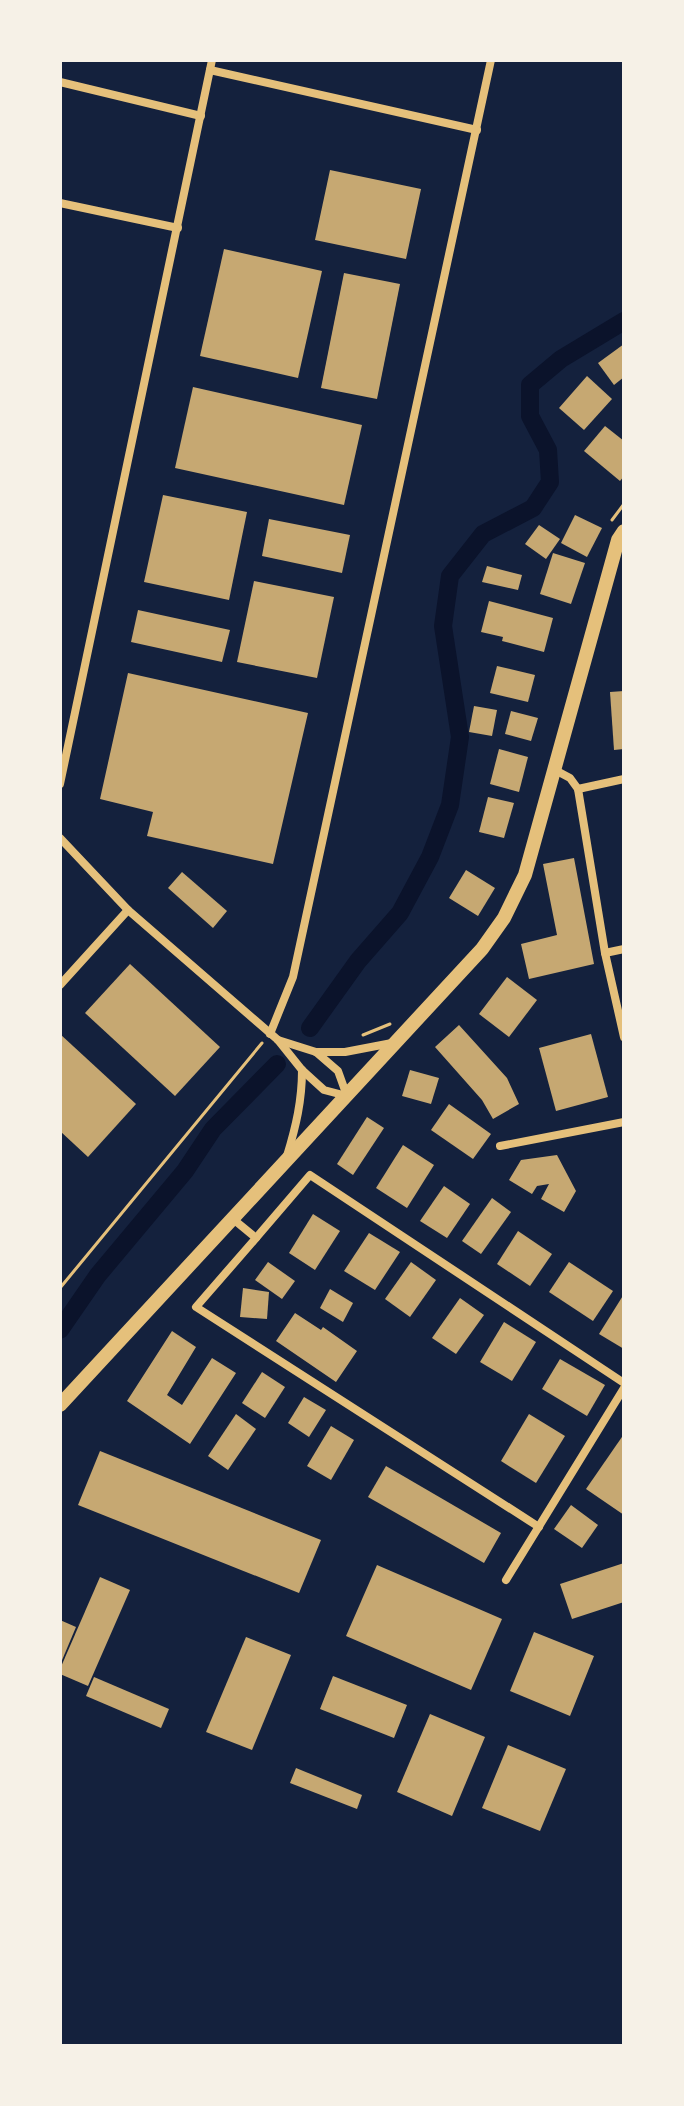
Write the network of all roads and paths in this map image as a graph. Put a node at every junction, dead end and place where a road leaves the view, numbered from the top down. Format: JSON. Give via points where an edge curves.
{"nodes":[{"id":1,"x":491,"y":60,"type":"edge"},
{"id":2,"x":211,"y":65,"type":"edge"},
{"id":3,"x":60,"y":82,"type":"edge"},
{"id":4,"x":201,"y":116,"type":"junction"},
{"id":5,"x":477,"y":130,"type":"junction"},
{"id":6,"x":60,"y":203,"type":"edge"},
{"id":7,"x":178,"y":228,"type":"junction"},
{"id":8,"x":624,"y":504,"type":"edge"},
{"id":9,"x":624,"y":531,"type":"edge"},
{"id":10,"x":608,"y":534,"type":"dead end"},
{"id":11,"x":555,"y":770,"type":"junction"},
{"id":12,"x":624,"y":779,"type":"edge"},
{"id":13,"x":60,"y":784,"type":"edge"},
{"id":14,"x":578,"y":789,"type":"junction"},
{"id":15,"x":60,"y":838,"type":"edge"},
{"id":16,"x":128,"y":910,"type":"junction"},
{"id":17,"x":624,"y":949,"type":"edge"},
{"id":18,"x":605,"y":953,"type":"junction"},
{"id":19,"x":60,"y":985,"type":"edge"},
{"id":20,"x":395,"y":1022,"type":"dead end"},
{"id":21,"x":274,"y":1037,"type":"junction"},
{"id":22,"x":357,"y":1037,"type":"dead end"},
{"id":23,"x":624,"y":1037,"type":"edge"},
{"id":24,"x":397,"y":1042,"type":"junction"},
{"id":25,"x":316,"y":1052,"type":"junction"},
{"id":26,"x":302,"y":1070,"type":"junction"},
{"id":27,"x":347,"y":1096,"type":"junction"},
{"id":28,"x":624,"y":1122,"type":"edge"},
{"id":29,"x":500,"y":1146,"type":"dead end"},
{"id":30,"x":285,"y":1163,"type":"junction"},
{"id":31,"x":233,"y":1219,"type":"junction"},
{"id":32,"x":256,"y":1238,"type":"junction"},
{"id":33,"x":60,"y":1288,"type":"edge"},
{"id":34,"x":624,"y":1385,"type":"edge"},
{"id":35,"x":60,"y":1405,"type":"edge"},
{"id":36,"x":539,"y":1527,"type":"junction"},
{"id":37,"x":506,"y":1580,"type":"dead end"}],
"edges":[{"from":1,"to":5,"type":"street"},
{"from":2,"to":4,"type":"street"},
{"from":2,"to":5,"type":"street"},
{"from":3,"to":4,"type":"street"},
{"from":4,"to":7,"type":"street"},
{"from":5,"to":21,"type":"street","via":[[293,977]]},
{"from":6,"to":7,"type":"street"},
{"from":7,"to":13,"type":"street"},
{"from":8,"to":10,"type":"path"},
{"from":9,"to":11,"type":"street"},
{"from":11,"to":14,"type":"street"},
{"from":11,"to":24,"type":"street","via":[[525,875],[504,918]]},
{"from":12,"to":14,"type":"street"},
{"from":14,"to":18,"type":"street"},
{"from":15,"to":16,"type":"street"},
{"from":16,"to":19,"type":"street"},
{"from":16,"to":21,"type":"street"},
{"from":17,"to":18,"type":"street"},
{"from":18,"to":23,"type":"street"},
{"from":20,"to":22,"type":"path"},
{"from":21,"to":25,"type":"street"},
{"from":21,"to":26,"type":"street"},
{"from":21,"to":33,"type":"path"},
{"from":24,"to":25,"type":"street"},
{"from":24,"to":27,"type":"street"},
{"from":25,"to":27,"type":"street","via":[[338,1071]]},
{"from":26,"to":27,"type":"street","via":[[324,1090]]},
{"from":26,"to":30,"type":"street","via":[[299,1116]]},
{"from":27,"to":30,"type":"street"},
{"from":28,"to":29,"type":"street"},
{"from":30,"to":31,"type":"street"},
{"from":31,"to":32,"type":"street"},
{"from":31,"to":35,"type":"street"},
{"from":32,"to":34,"type":"street","via":[[310,1175]]},
{"from":32,"to":36,"type":"street","via":[[196,1307]]},
{"from":34,"to":36,"type":"street"},
{"from":36,"to":37,"type":"street"}]}
